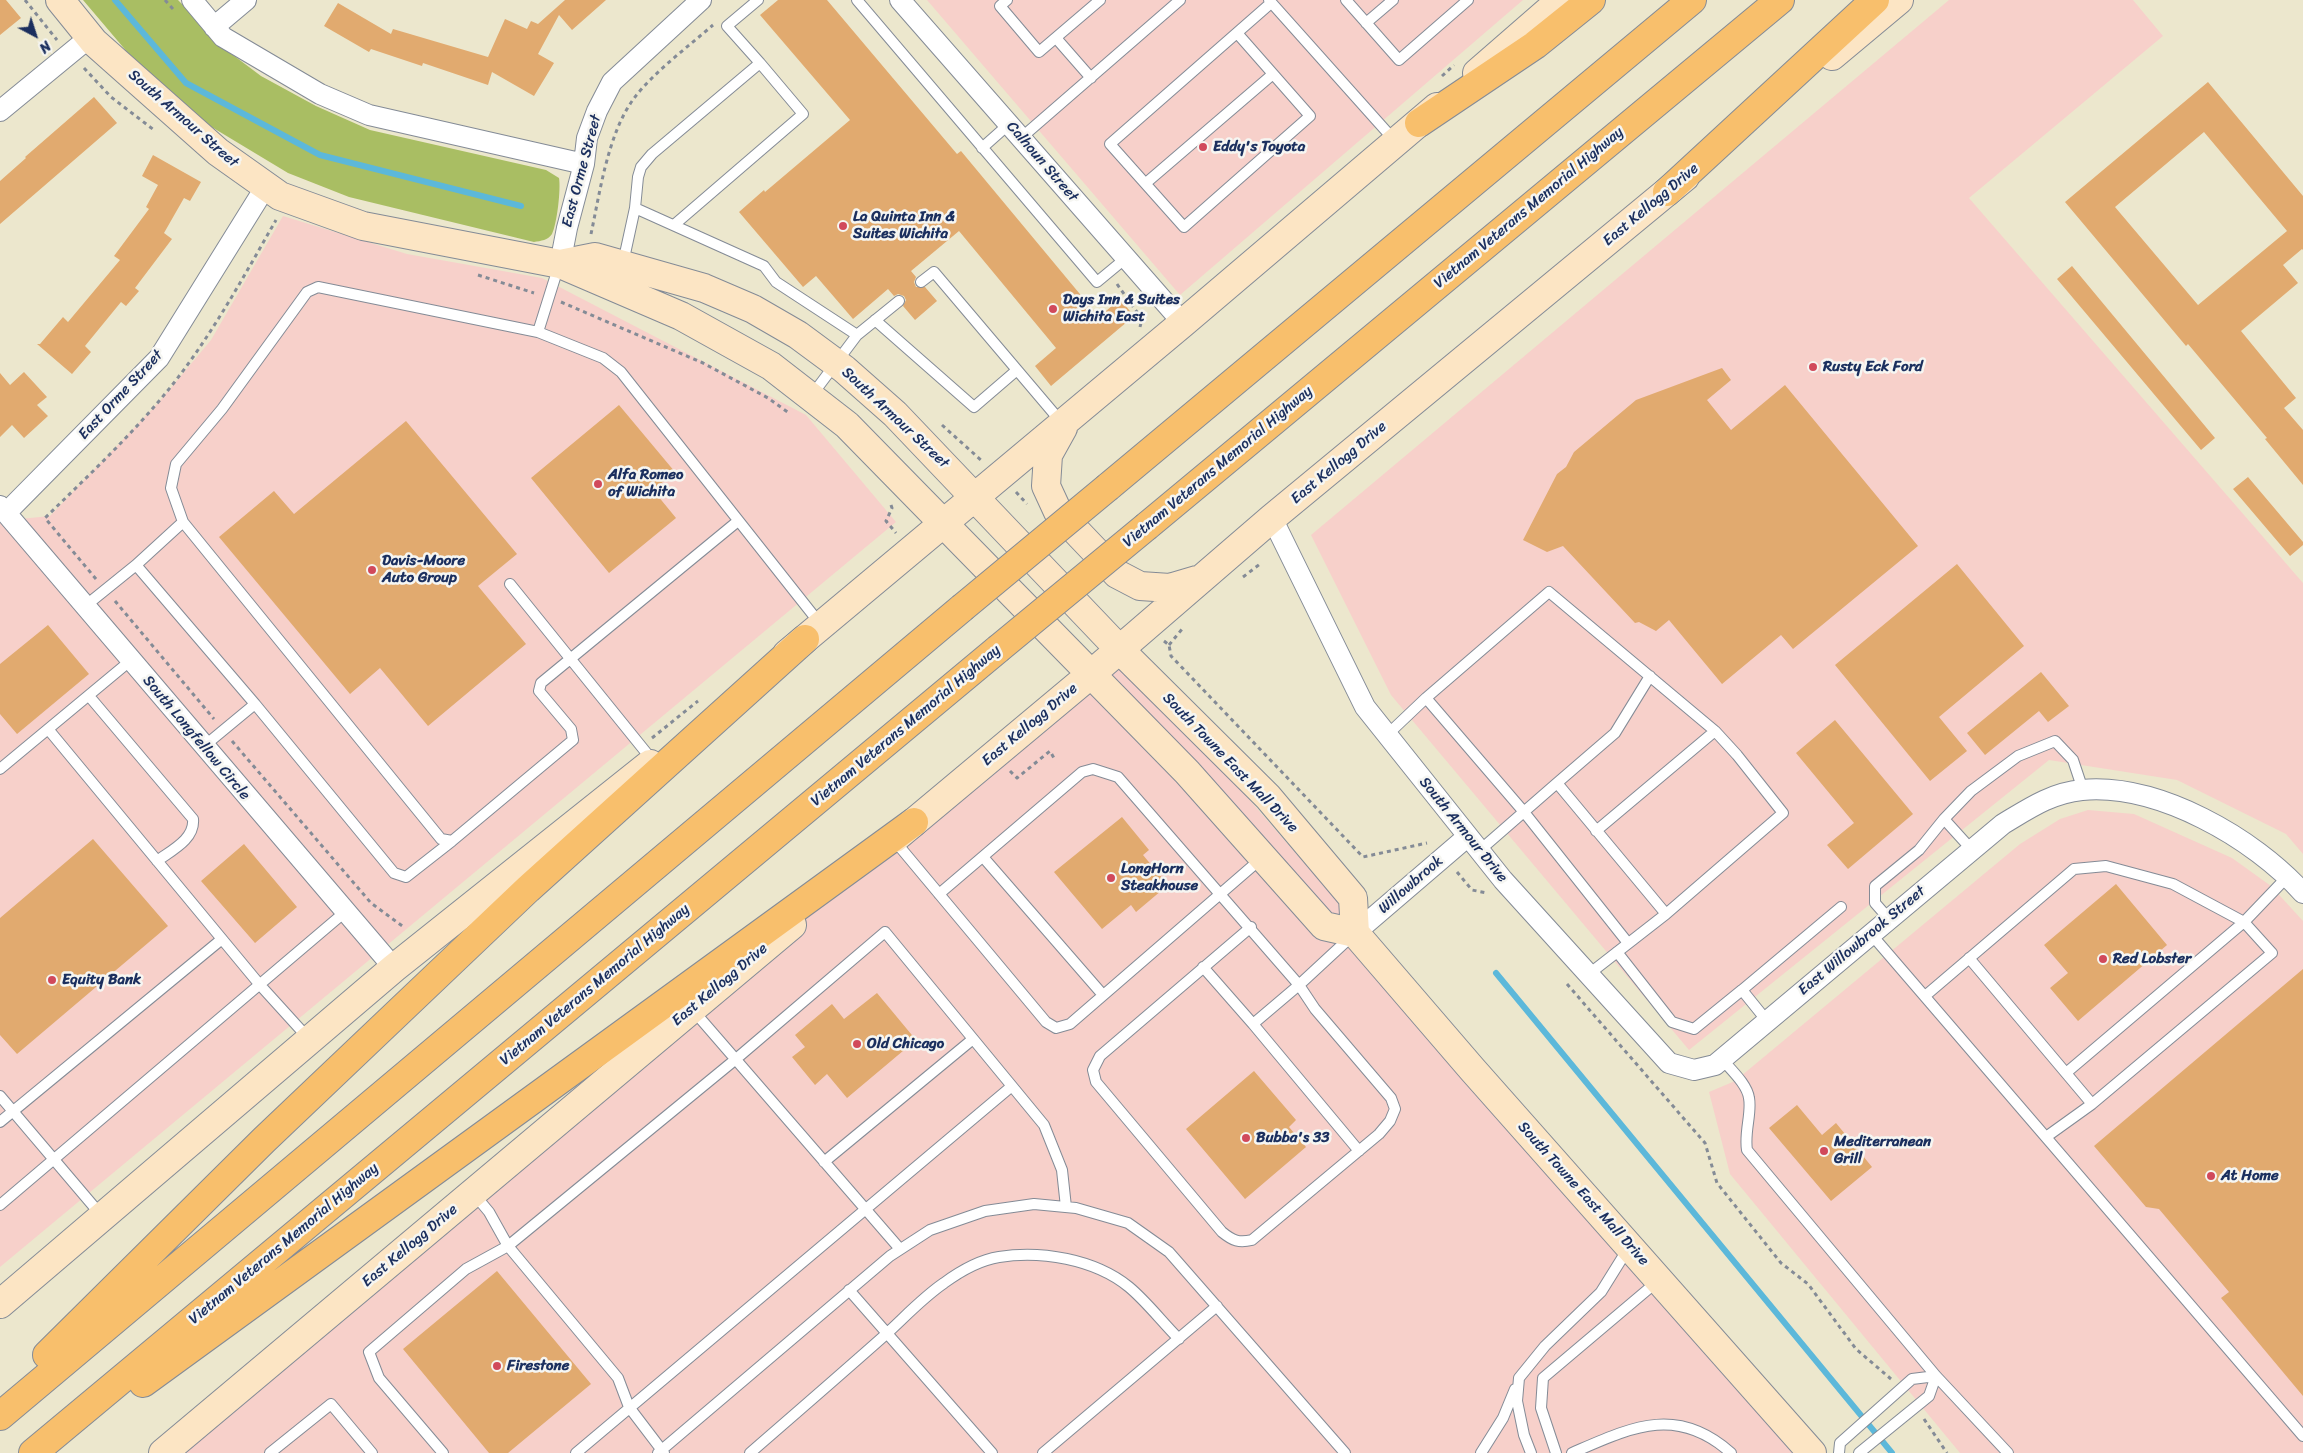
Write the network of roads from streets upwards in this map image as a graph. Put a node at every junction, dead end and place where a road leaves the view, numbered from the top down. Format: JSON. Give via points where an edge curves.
{"nodes":[{"id":1,"x":60,"y":0,"type":"edge"},
{"id":2,"x":192,"y":0,"type":"edge"},
{"id":3,"x":246,"y":0,"type":"edge"},
{"id":4,"x":701,"y":0,"type":"edge"},
{"id":5,"x":900,"y":0,"type":"edge"},
{"id":6,"x":1561,"y":0,"type":"edge"},
{"id":7,"x":1591,"y":0,"type":"edge"},
{"id":8,"x":1692,"y":0,"type":"edge"},
{"id":9,"x":1780,"y":0,"type":"edge"},
{"id":10,"x":1874,"y":0,"type":"edge"},
{"id":11,"x":1899,"y":0,"type":"edge"},
{"id":12,"x":214,"y":27,"type":"junction"},
{"id":13,"x":90,"y":37,"type":"junction"},
{"id":14,"x":0,"y":112,"type":"edge"},
{"id":15,"x":1419,"y":123,"type":"junction"},
{"id":16,"x":584,"y":164,"type":"junction"},
{"id":17,"x":266,"y":186,"type":"junction"},
{"id":18,"x":1667,"y":192,"type":"junction"},
{"id":19,"x":560,"y":264,"type":"junction"},
{"id":20,"x":620,"y":276,"type":"junction"},
{"id":21,"x":1183,"y":323,"type":"junction"},
{"id":22,"x":1065,"y":422,"type":"junction"},
{"id":23,"x":976,"y":496,"type":"junction"},
{"id":24,"x":3,"y":510,"type":"edge"},
{"id":25,"x":1272,"y":518,"type":"junction"},
{"id":26,"x":942,"y":524,"type":"junction"},
{"id":27,"x":1202,"y":579,"type":"junction"},
{"id":28,"x":813,"y":632,"type":"joint"},
{"id":29,"x":1120,"y":650,"type":"junction"},
{"id":30,"x":1090,"y":675,"type":"junction"},
{"id":31,"x":657,"y":765,"type":"junction"},
{"id":32,"x":914,"y":822,"type":"junction"},
{"id":33,"x":1473,"y":844,"type":"junction"},
{"id":34,"x":2303,"y":893,"type":"edge"},
{"id":35,"x":1355,"y":933,"type":"junction"},
{"id":36,"x":394,"y":968,"type":"junction"},
{"id":37,"x":684,"y":1001,"type":"junction"},
{"id":38,"x":1722,"y":1059,"type":"joint"},
{"id":39,"x":0,"y":1304,"type":"edge"},
{"id":40,"x":0,"y":1402,"type":"edge"},
{"id":41,"x":0,"y":1416,"type":"edge"},
{"id":42,"x":33,"y":1453,"type":"edge"},
{"id":43,"x":47,"y":1453,"type":"edge"},
{"id":44,"x":163,"y":1453,"type":"edge"},
{"id":45,"x":1812,"y":1453,"type":"edge"}],
"edges":[{"from":1,"to":13,"type":"main road","name":"South Armour Street"},
{"from":2,"to":12,"type":"street"},
{"from":3,"to":12,"type":"street"},
{"from":4,"to":16,"type":"street","name":"East Orme Street","via":[[612,82],[587,138]]},
{"from":5,"to":21,"type":"street","name":"Calhoun Street"},
{"from":6,"to":15,"type":"main road"},
{"from":7,"to":15,"type":"highway","via":[[1535,45]]},
{"from":8,"to":41,"type":"highway","bridge":true},
{"from":9,"to":42,"type":"highway","name":"Vietnam Veterans Memorial Highway","bridge":true},
{"from":10,"to":18,"type":"highway"},
{"from":11,"to":18,"type":"main road","name":"East Kellogg Drive"},
{"from":12,"to":16,"type":"street","via":[[223,38],[320,94],[369,115]]},
{"from":13,"to":14,"type":"street"},
{"from":13,"to":17,"type":"main road","name":"South Armour Street","via":[[218,152]]},
{"from":15,"to":21,"type":"main road"},
{"from":16,"to":19,"type":"street","name":"East Orme Street"},
{"from":17,"to":19,"type":"main road","name":"South Armour Street","via":[[280,196],[363,226]]},
{"from":17,"to":24,"type":"street","name":"East Orme Street","via":[[159,358]]},
{"from":18,"to":25,"type":"main road","name":"East Kellogg Drive"},
{"from":19,"to":20,"type":"main road","name":"South Armour Street","via":[[595,257]]},
{"from":20,"to":23,"type":"main road","name":"South Armour Street","via":[[704,288],[753,309],[798,335],[895,414]]},
{"from":20,"to":26,"type":"main road","name":"South Armour Street","via":[[681,316],[771,366],[846,425]]},
{"from":21,"to":22,"type":"main road"},
{"from":22,"to":23,"type":"main road"},
{"from":22,"to":27,"type":"main road","via":[[1048,455],[1046,486],[1058,512],[1117,574],[1140,586],[1170,588]]},
{"from":23,"to":26,"type":"main road"},
{"from":23,"to":29,"type":"main road","name":"South Armour Street"},
{"from":24,"to":36,"type":"street","name":"South Longfellow Circle"},
{"from":25,"to":27,"type":"main road","name":"East Kellogg Drive"},
{"from":25,"to":33,"type":"street","name":"South Armour Drive","via":[[1365,707]]},
{"from":26,"to":28,"type":"main road"},
{"from":26,"to":30,"type":"main road","name":"South Armour Street"},
{"from":27,"to":29,"type":"main road","name":"East Kellogg Drive"},
{"from":28,"to":31,"type":"highway"},
{"from":29,"to":30,"type":"main road","name":"East Kellogg Drive"},
{"from":29,"to":35,"type":"main road","name":"South Towne East Mall Drive","via":[[1268,797],[1353,898]]},
{"from":30,"to":32,"type":"main road","name":"East Kellogg Drive"},
{"from":30,"to":35,"type":"main road","via":[[1187,772],[1324,926]]},
{"from":31,"to":36,"type":"main road"},
{"from":31,"to":40,"type":"highway","via":[[272,1134]]},
{"from":32,"to":37,"type":"highway"},
{"from":32,"to":37,"type":"main road","name":"East Kellogg Drive"},
{"from":33,"to":35,"type":"street","name":"Willowbrook","via":[[1442,858]]},
{"from":33,"to":38,"type":"street","name":"South Armour Drive","via":[[1669,1063],[1694,1070],[1714,1065]]},
{"from":34,"to":38,"type":"street","name":"East Willowbrook Street","via":[[2263,856],[2209,822],[2168,804],[2126,791],[2082,790],[2043,800],[2002,824]]},
{"from":35,"to":45,"type":"main road","name":"South Towne East Mall Drive"},
{"from":36,"to":39,"type":"main road"},
{"from":37,"to":43,"type":"highway"},
{"from":37,"to":44,"type":"main road","name":"East Kellogg Drive","via":[[473,1193]]}]}
